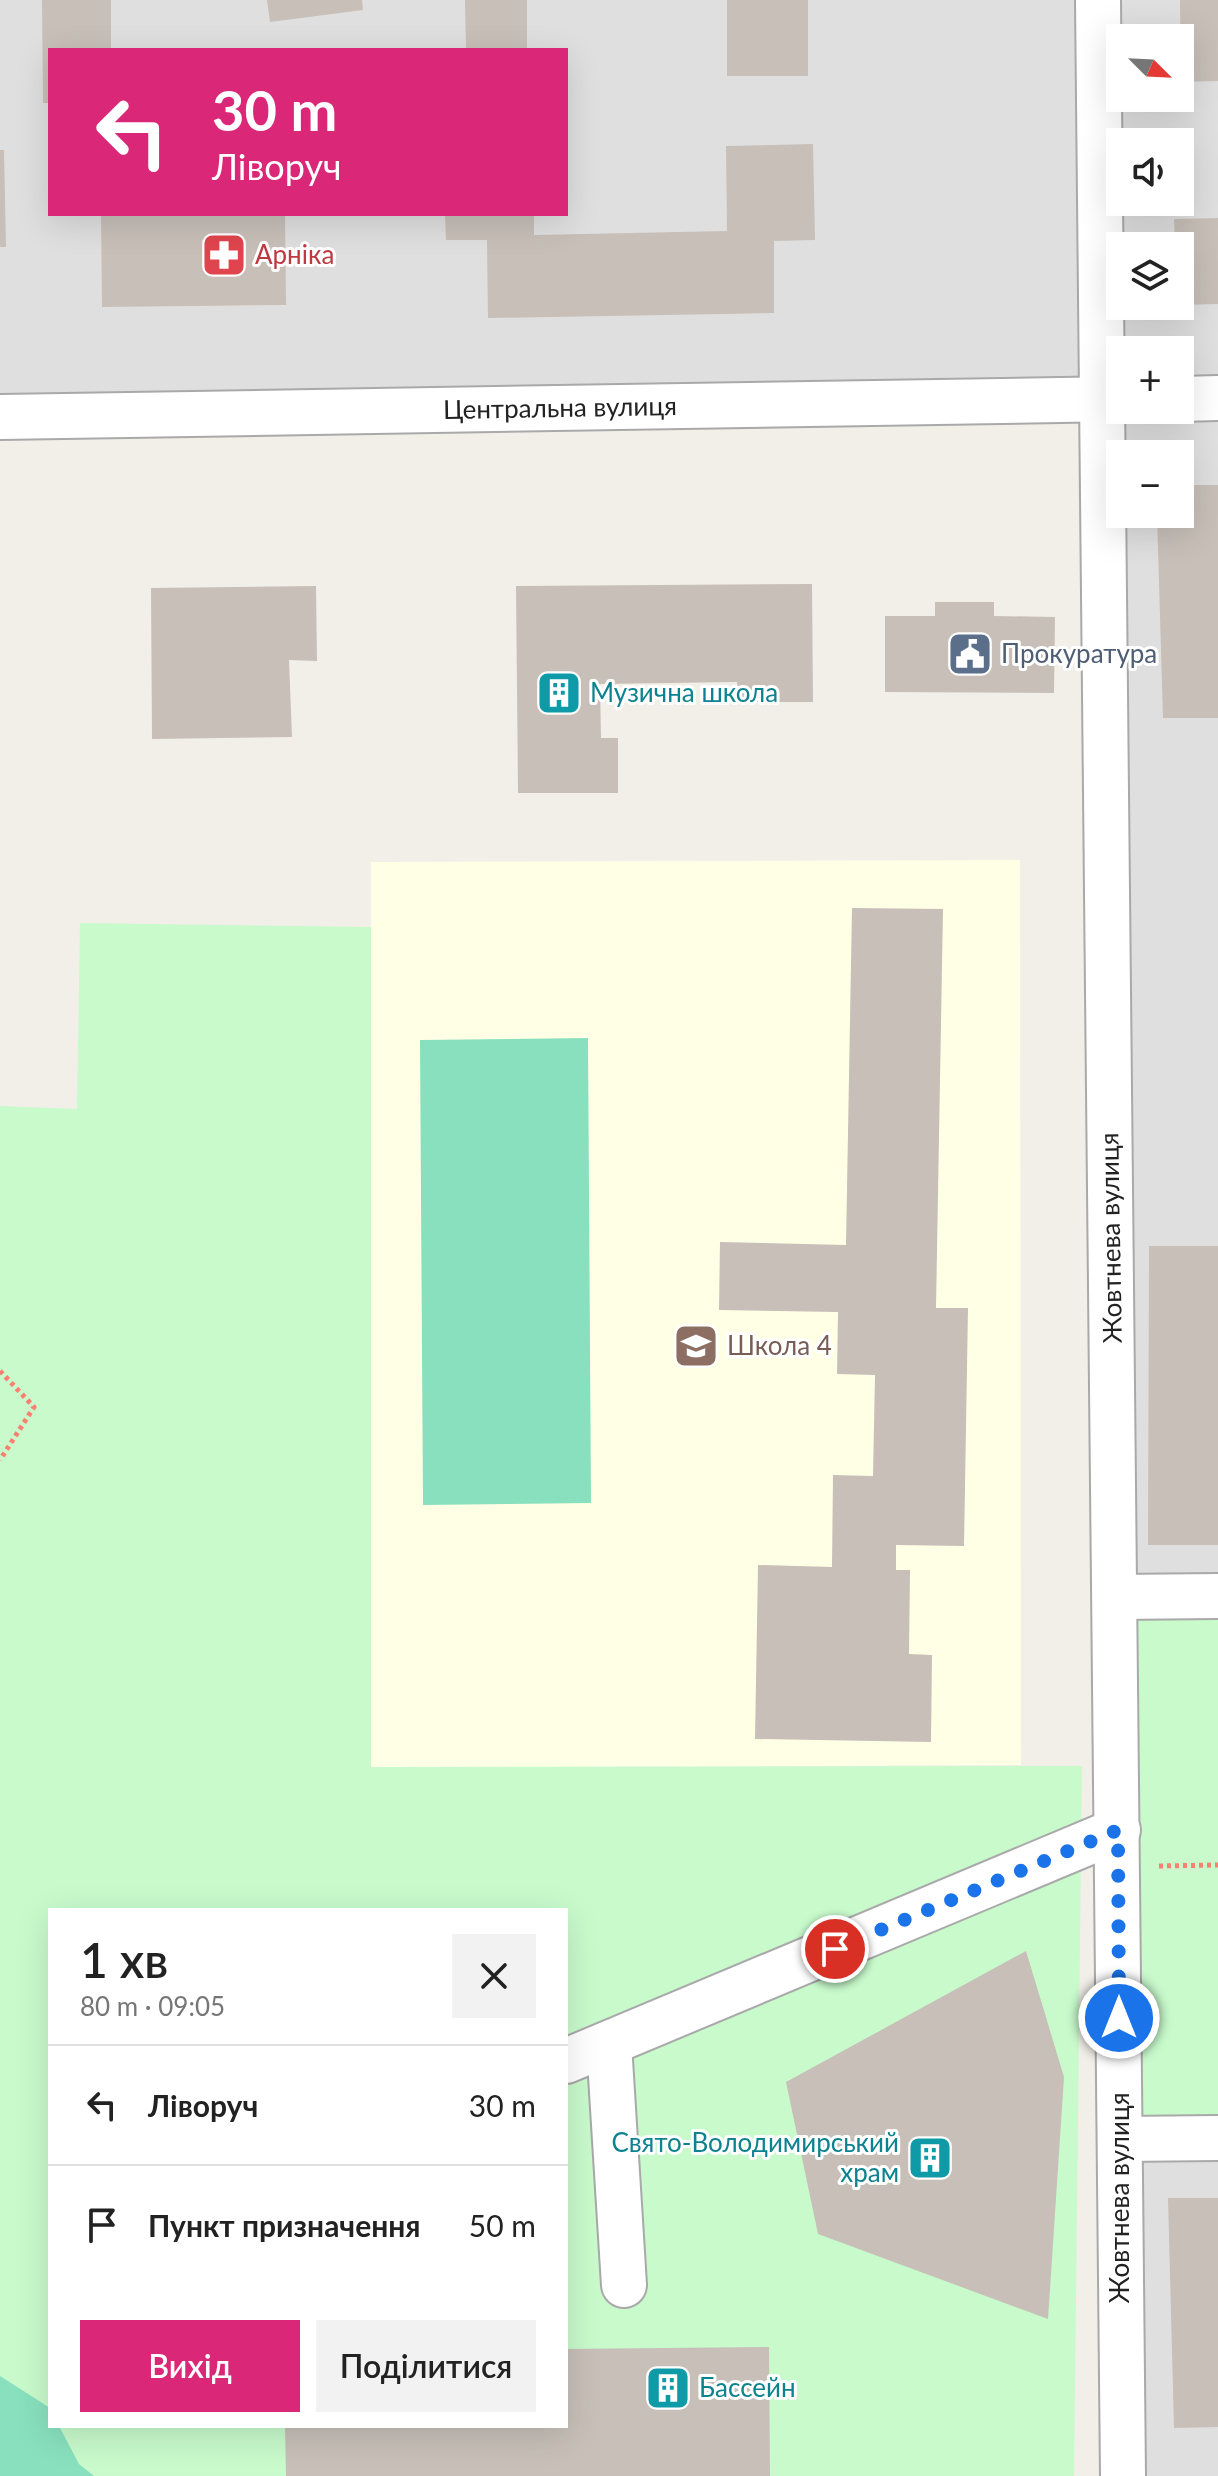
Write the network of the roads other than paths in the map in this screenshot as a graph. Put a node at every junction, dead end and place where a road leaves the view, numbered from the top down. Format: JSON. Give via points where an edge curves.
{"nodes":[{"id":1,"x":1098,"y":0,"type":"edge"},
{"id":2,"x":1109,"y":336,"type":"edge"},
{"id":3,"x":1218,"y":398,"type":"edge"},
{"id":4,"x":1194,"y":399,"type":"edge"},
{"id":5,"x":1106,"y":400,"type":"edge"},
{"id":6,"x":0,"y":417,"type":"edge"},
{"id":7,"x":1111,"y":424,"type":"edge"},
{"id":8,"x":1218,"y":1596,"type":"edge"},
{"id":9,"x":1115,"y":1597,"type":"junction"},
{"id":10,"x":1118,"y":1848,"type":"junction"},
{"id":11,"x":609,"y":2044,"type":"junction"},
{"id":12,"x":568,"y":2060,"type":"edge"},
{"id":13,"x":1218,"y":2138,"type":"edge"},
{"id":14,"x":1120,"y":2139,"type":"junction"},
{"id":15,"x":624,"y":2285,"type":"dead end"},
{"id":16,"x":1123,"y":2476,"type":"edge"}],
"edges":[{"from":1,"to":2,"type":"street","name":"Жовтнева вулиця"},
{"from":3,"to":4,"type":"street"},
{"from":5,"to":6,"type":"street","name":"Центральна вулиця"},
{"from":7,"to":9,"type":"street","name":"Жовтнева вулиця"},
{"from":8,"to":9,"type":"street"},
{"from":9,"to":10,"type":"street","name":"Жовтнева вулиця"},
{"from":10,"to":11,"type":"street"},
{"from":10,"to":14,"type":"street","name":"Жовтнева вулиця"},
{"from":11,"to":12,"type":"street"},
{"from":11,"to":15,"type":"street"},
{"from":13,"to":14,"type":"street"},
{"from":14,"to":16,"type":"street","name":"Жовтнева вулиця"}]}
